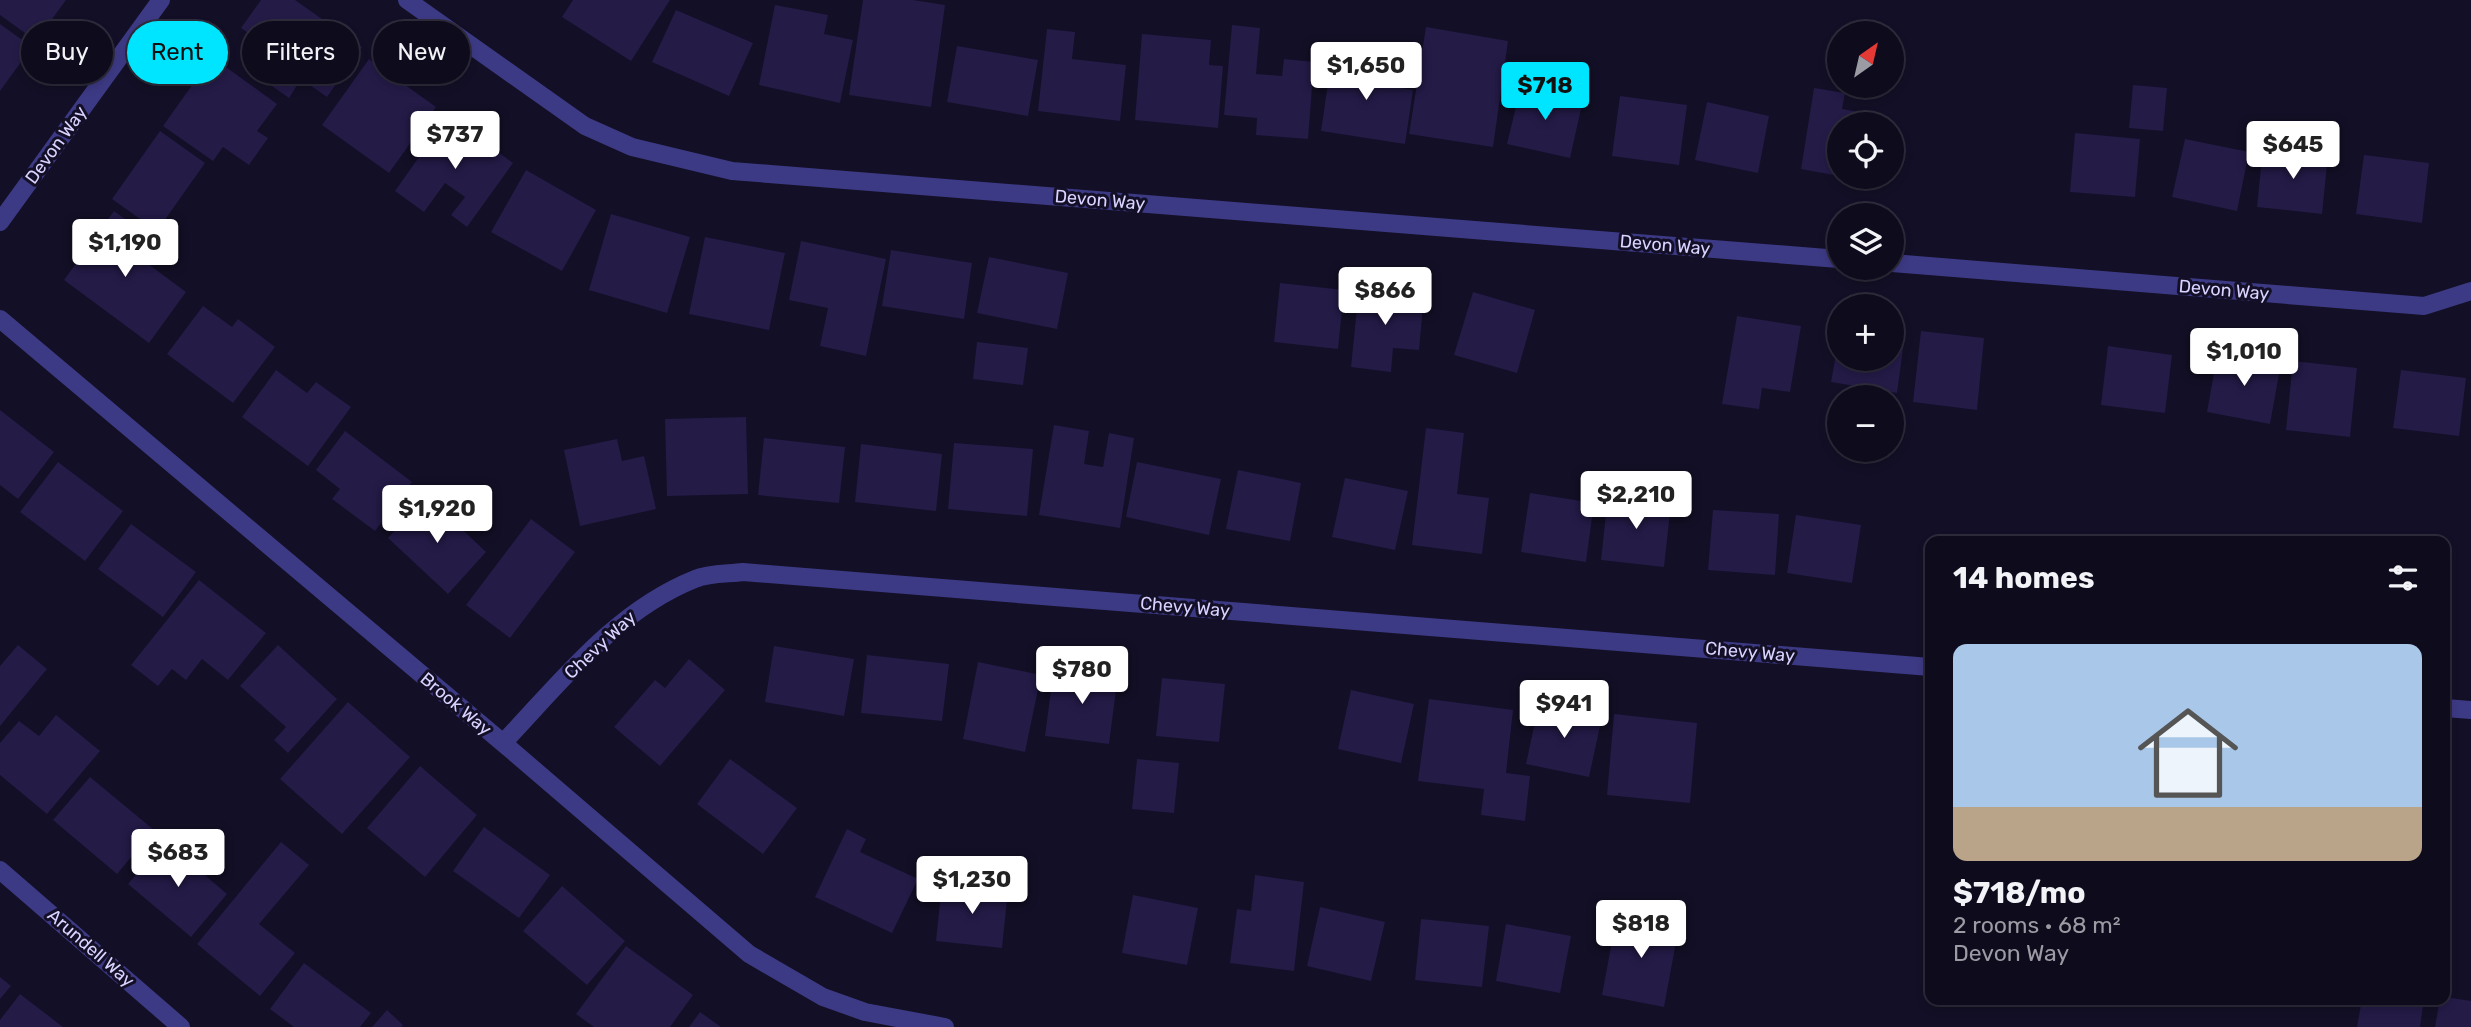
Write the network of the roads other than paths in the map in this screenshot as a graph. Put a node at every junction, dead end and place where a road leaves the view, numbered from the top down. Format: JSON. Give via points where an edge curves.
{"nodes":[{"id":1,"x":161,"y":0,"type":"edge"},
{"id":2,"x":407,"y":0,"type":"edge"},
{"id":3,"x":0,"y":222,"type":"edge"},
{"id":4,"x":1827,"y":258,"type":"edge"},
{"id":5,"x":1904,"y":264,"type":"edge"},
{"id":6,"x":2471,"y":291,"type":"edge"},
{"id":7,"x":0,"y":319,"type":"edge"},
{"id":8,"x":1925,"y":667,"type":"edge"},
{"id":9,"x":2450,"y":708,"type":"edge"},
{"id":10,"x":2471,"y":710,"type":"edge"},
{"id":11,"x":503,"y":743,"type":"junction"},
{"id":12,"x":0,"y":870,"type":"edge"},
{"id":13,"x":181,"y":1027,"type":"edge"},
{"id":14,"x":946,"y":1027,"type":"edge"}],
"edges":[{"from":1,"to":3,"type":"street","name":"Devon Way"},
{"from":2,"to":4,"type":"street","name":"Devon Way","via":[[585,126],[632,147],[732,171]]},
{"from":5,"to":6,"type":"street","name":"Devon Way","via":[[2424,306]]},
{"from":7,"to":11,"type":"street","name":"Brook Way"},
{"from":8,"to":11,"type":"street","name":"Chevy Way","via":[[743,572],[697,578],[647,602],[607,634]]},
{"from":9,"to":10,"type":"street"},
{"from":11,"to":14,"type":"street","name":"Brook Way","via":[[749,954],[823,997],[854,1009]]},
{"from":12,"to":13,"type":"street","name":"Arundell Way"}]}
